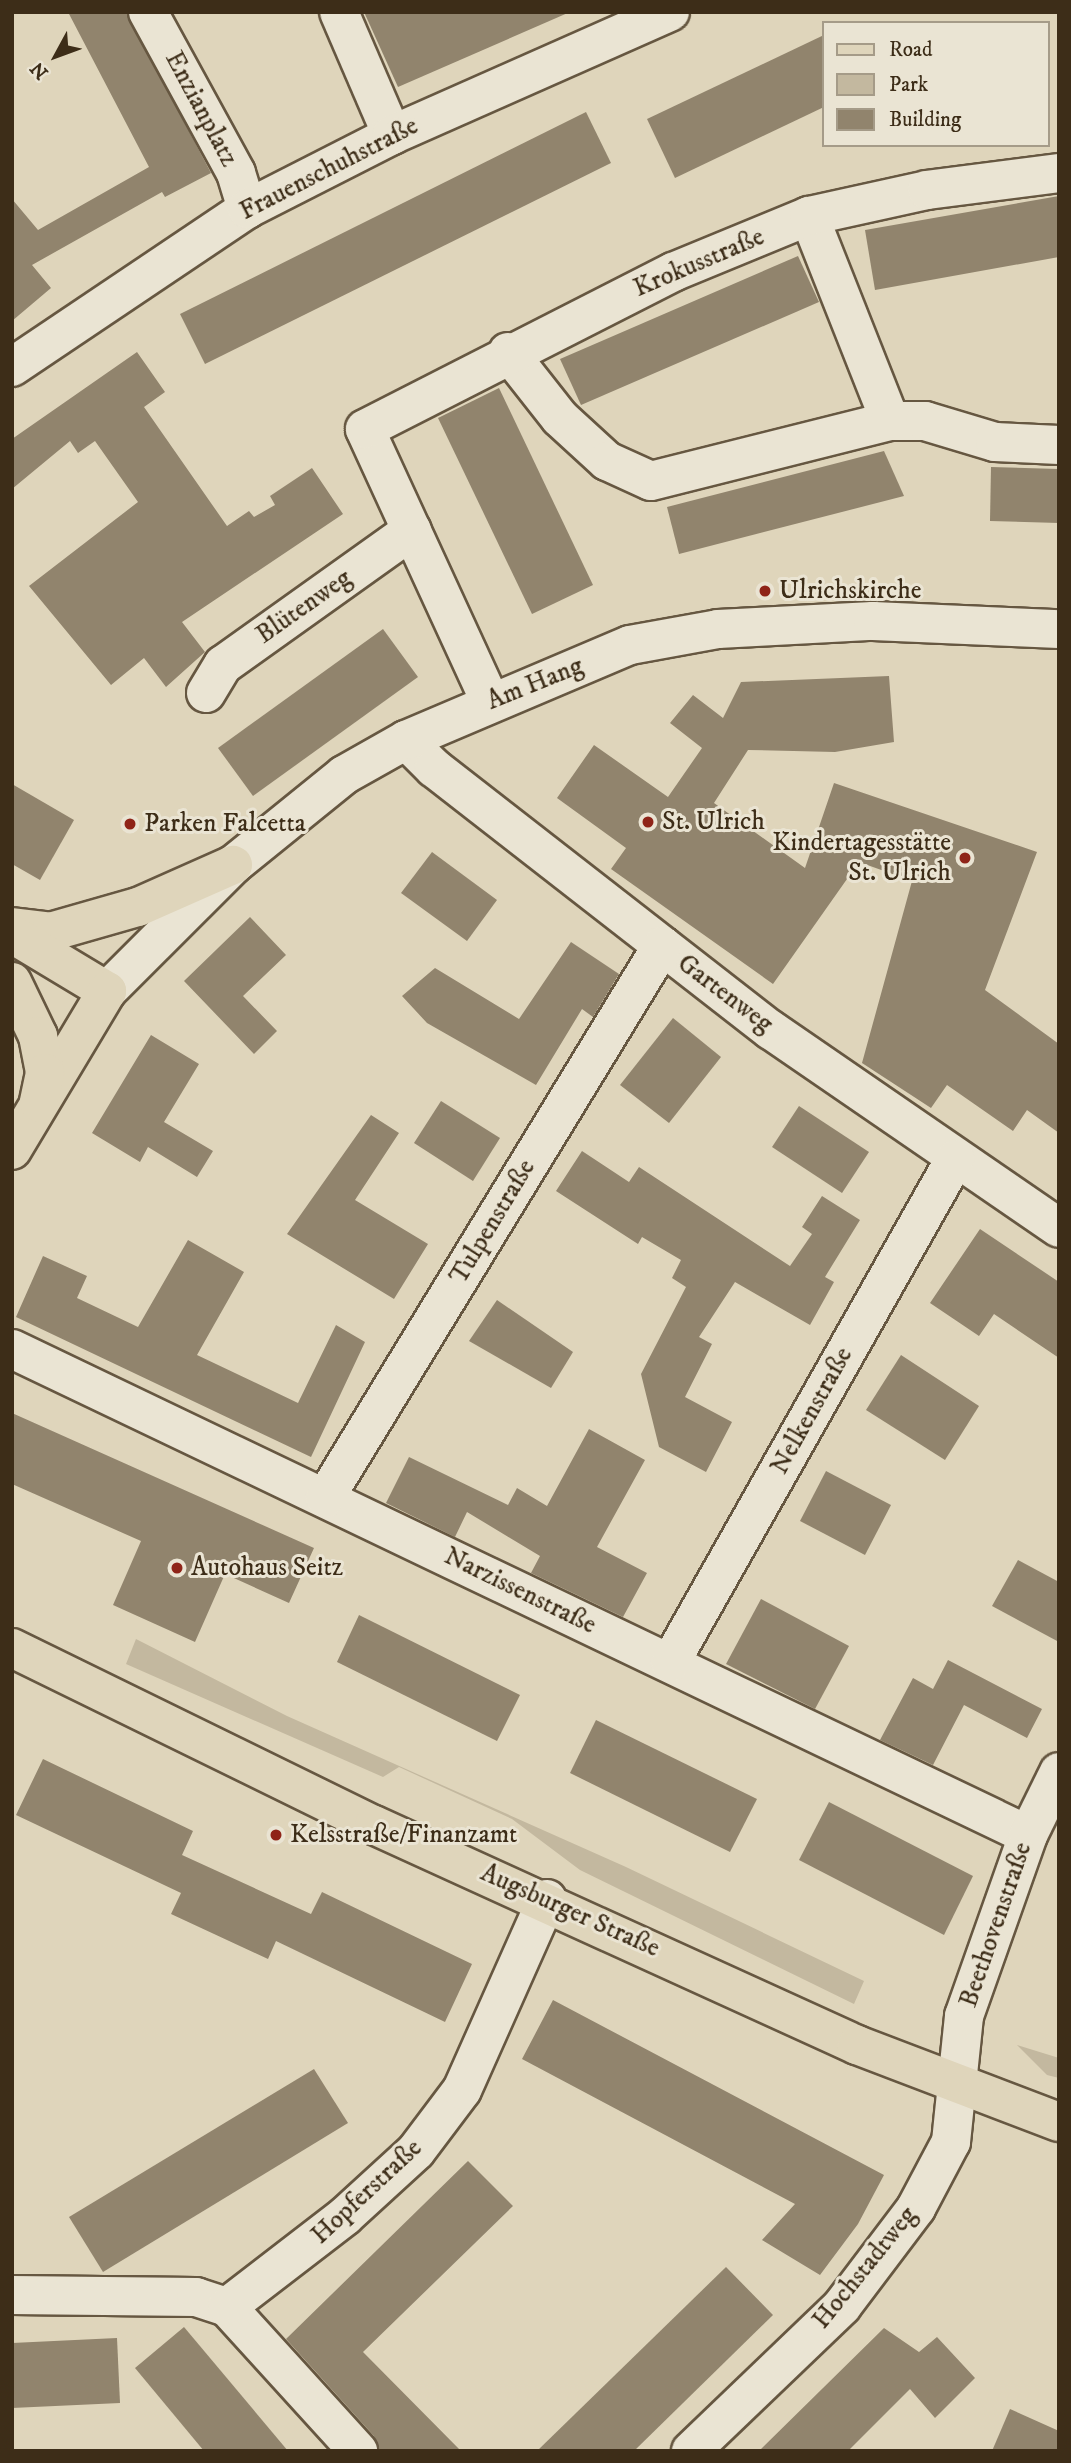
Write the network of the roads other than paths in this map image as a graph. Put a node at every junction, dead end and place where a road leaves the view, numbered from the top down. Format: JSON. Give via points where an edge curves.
{"nodes":[{"id":1,"x":148,"y":12,"type":"edge"},
{"id":2,"x":339,"y":12,"type":"edge"},
{"id":3,"x":670,"y":12,"type":"edge"},
{"id":4,"x":392,"y":135,"type":"junction"},
{"id":5,"x":1059,"y":173,"type":"edge"},
{"id":6,"x":247,"y":208,"type":"junction"},
{"id":7,"x":809,"y":216,"type":"junction"},
{"id":8,"x":508,"y":352,"type":"junction"},
{"id":9,"x":12,"y":367,"type":"edge"},
{"id":10,"x":890,"y":421,"type":"junction"},
{"id":11,"x":1059,"y":445,"type":"edge"},
{"id":12,"x":412,"y":530,"type":"junction"},
{"id":13,"x":1059,"y":629,"type":"edge"},
{"id":14,"x":206,"y":693,"type":"dead end"},
{"id":15,"x":490,"y":702,"type":"junction"},
{"id":16,"x":406,"y":740,"type":"junction"},
{"id":17,"x":233,"y":865,"type":"junction"},
{"id":18,"x":12,"y":927,"type":"edge"},
{"id":19,"x":12,"y":934,"type":"edge"},
{"id":20,"x":662,"y":946,"type":"junction"},
{"id":21,"x":12,"y":982,"type":"edge"},
{"id":22,"x":107,"y":991,"type":"junction"},
{"id":23,"x":37,"y":1108,"type":"junction"},
{"id":24,"x":12,"y":1150,"type":"edge"},
{"id":25,"x":955,"y":1159,"type":"junction"},
{"id":26,"x":1059,"y":1228,"type":"edge"},
{"id":27,"x":12,"y":1349,"type":"edge"},
{"id":28,"x":325,"y":1498,"type":"junction"},
{"id":29,"x":12,"y":1648,"type":"edge"},
{"id":30,"x":670,"y":1663,"type":"junction"},
{"id":31,"x":1059,"y":1772,"type":"edge"},
{"id":32,"x":1028,"y":1835,"type":"junction"},
{"id":33,"x":547,"y":1899,"type":"junction"},
{"id":34,"x":957,"y":2085,"type":"junction"},
{"id":35,"x":1059,"y":2122,"type":"edge"},
{"id":36,"x":12,"y":2295,"type":"edge"},
{"id":37,"x":227,"y":2306,"type":"junction"},
{"id":38,"x":358,"y":2451,"type":"edge"},
{"id":39,"x":691,"y":2451,"type":"edge"}],
"edges":[{"from":1,"to":6,"type":"street","name":"Enzianplatz","via":[[236,173]]},
{"from":2,"to":4,"type":"street"},
{"from":3,"to":4,"type":"street","name":"Frauenschuhstraße"},
{"from":4,"to":6,"type":"street","name":"Frauenschuhstraße"},
{"from":5,"to":7,"type":"street","name":"Krokusstraße","via":[[927,190]]},
{"from":6,"to":9,"type":"street","name":"Frauenschuhstraße"},
{"from":7,"to":8,"type":"street","name":"Krokusstraße","via":[[673,272]]},
{"from":7,"to":10,"type":"street"},
{"from":8,"to":10,"type":"street","via":[[560,418],[607,461],[651,481]]},
{"from":8,"to":12,"type":"street","name":"Krokusstraße","via":[[365,429]]},
{"from":10,"to":11,"type":"street","via":[[925,421],[995,442]]},
{"from":12,"to":14,"type":"street","name":"Blütenweg","via":[[223,665]]},
{"from":12,"to":15,"type":"street"},
{"from":13,"to":15,"type":"street","name":"Am Hang","via":[[873,621],[718,629],[630,645]]},
{"from":15,"to":16,"type":"street","name":"Am Hang"},
{"from":16,"to":17,"type":"street","name":"Am Hang","via":[[344,775]]},
{"from":16,"to":20,"type":"street","name":"Gartenweg"},
{"from":17,"to":18,"type":"main road","via":[[138,907],[50,932]]},
{"from":17,"to":22,"type":"street","name":"Am Hang"},
{"from":19,"to":22,"type":"main road"},
{"from":20,"to":25,"type":"street","name":"Gartenweg"},
{"from":20,"to":28,"type":"street","name":"Tulpenstraße"},
{"from":21,"to":23,"type":"main road","via":[[38,1036],[45,1073]]},
{"from":22,"to":23,"type":"main road"},
{"from":23,"to":24,"type":"main road"},
{"from":25,"to":26,"type":"street","name":"Gartenweg"},
{"from":25,"to":30,"type":"street","name":"Nelkenstraße"},
{"from":27,"to":28,"type":"street","name":"Narzissenstraße"},
{"from":28,"to":30,"type":"street","name":"Narzissenstraße"},
{"from":29,"to":33,"type":"main road","name":"Augsburger Straße","via":[[374,1825]]},
{"from":30,"to":32,"type":"street","name":"Narzissenstraße"},
{"from":31,"to":32,"type":"street","name":"Beethovenstraße"},
{"from":32,"to":34,"type":"street","name":"Beethovenstraße","via":[[964,2016]]},
{"from":33,"to":34,"type":"main road","name":"Augsburger Straße"},
{"from":33,"to":37,"type":"street","name":"Hopferstraße","via":[[462,2090],[416,2151],[345,2216]]},
{"from":34,"to":35,"type":"main road","name":"Augsburger Straße"},
{"from":34,"to":39,"type":"street","name":"Hochstadtweg","via":[[951,2142],[916,2208],[842,2306]]},
{"from":36,"to":37,"type":"street","via":[[196,2297]]},
{"from":37,"to":38,"type":"street"}]}
